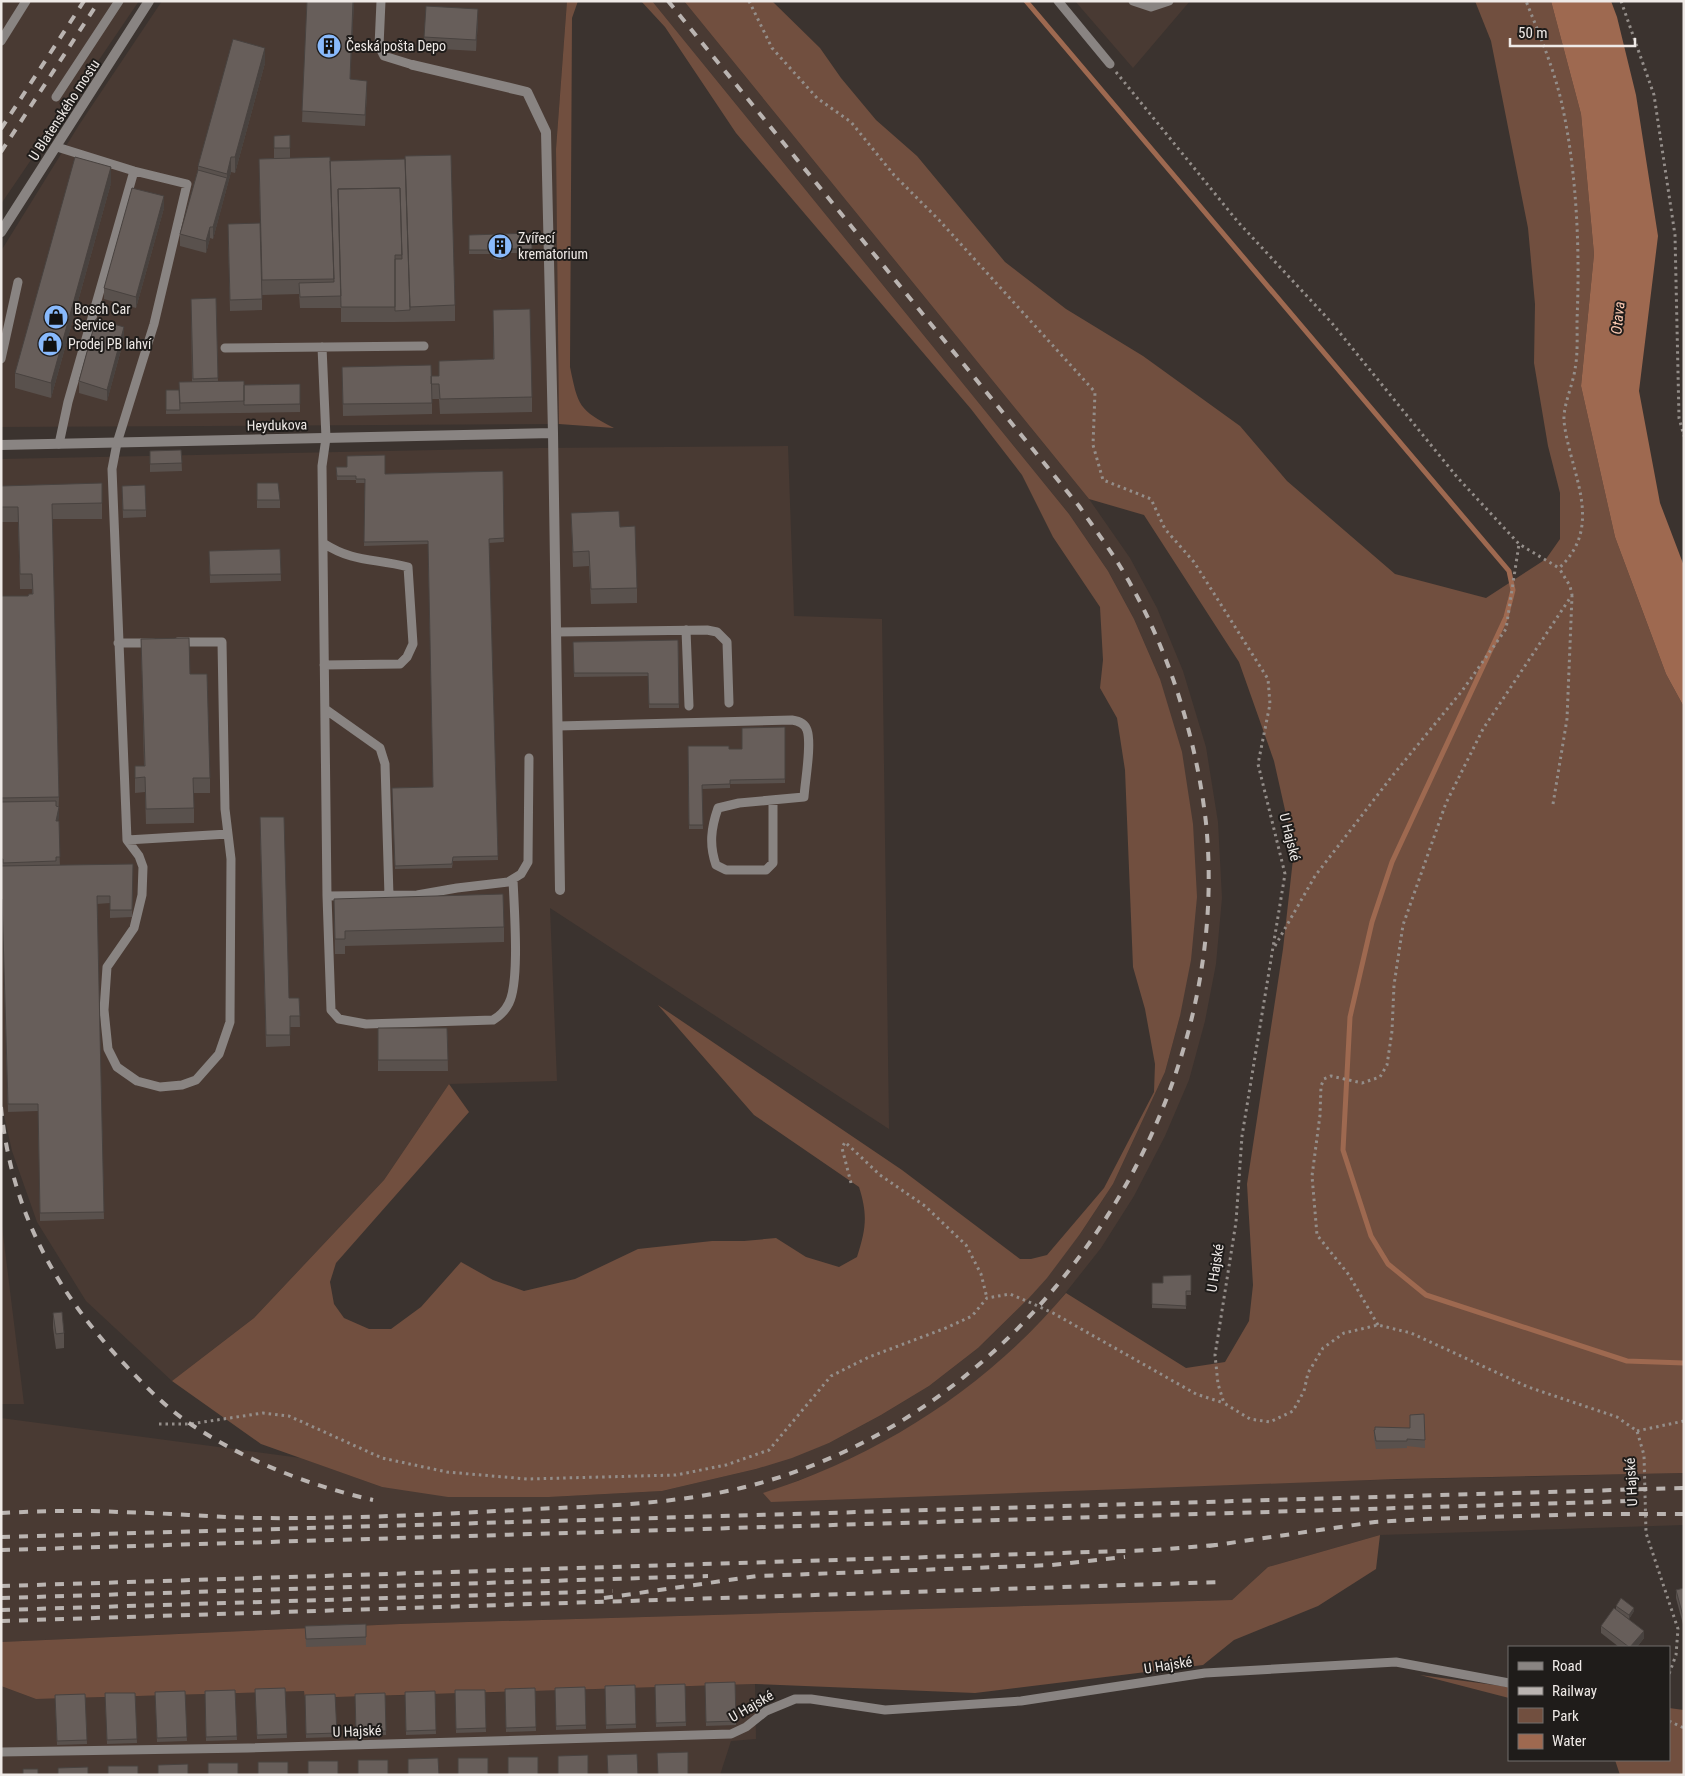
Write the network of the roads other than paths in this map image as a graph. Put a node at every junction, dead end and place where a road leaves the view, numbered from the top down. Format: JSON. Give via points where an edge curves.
{"nodes":[{"id":1,"x":26,"y":1,"type":"edge"},
{"id":2,"x":119,"y":1,"type":"edge"},
{"id":3,"x":149,"y":1,"type":"edge"},
{"id":4,"x":381,"y":1,"type":"edge"},
{"id":5,"x":1058,"y":1,"type":"edge"},
{"id":6,"x":1133,"y":1,"type":"edge"},
{"id":7,"x":1169,"y":1,"type":"edge"},
{"id":8,"x":1,"y":41,"type":"edge"},
{"id":9,"x":1110,"y":64,"type":"road end"},
{"id":10,"x":413,"y":65,"type":"joint"},
{"id":11,"x":56,"y":97,"type":"dead end"},
{"id":12,"x":57,"y":147,"type":"junction"},
{"id":13,"x":134,"y":171,"type":"junction"},
{"id":14,"x":1,"y":232,"type":"edge"},
{"id":15,"x":18,"y":282,"type":"dead end"},
{"id":16,"x":424,"y":346,"type":"dead end"},
{"id":17,"x":322,"y":347,"type":"junction"},
{"id":18,"x":225,"y":348,"type":"dead end"},
{"id":19,"x":1,"y":359,"type":"edge"},
{"id":20,"x":553,"y":432,"type":"junction"},
{"id":21,"x":326,"y":438,"type":"junction"},
{"id":22,"x":117,"y":442,"type":"junction"},
{"id":23,"x":59,"y":444,"type":"junction"},
{"id":24,"x":1,"y":445,"type":"edge"},
{"id":25,"x":323,"y":543,"type":"junction"},
{"id":26,"x":686,"y":630,"type":"junction"},
{"id":27,"x":556,"y":632,"type":"junction"},
{"id":28,"x":118,"y":643,"type":"junction"},
{"id":29,"x":324,"y":665,"type":"junction"},
{"id":30,"x":728,"y":703,"type":"dead end"},
{"id":31,"x":690,"y":706,"type":"dead end"},
{"id":32,"x":325,"y":709,"type":"junction"},
{"id":33,"x":558,"y":726,"type":"junction"},
{"id":34,"x":529,"y":758,"type":"dead end"},
{"id":35,"x":773,"y":800,"type":"junction"},
{"id":36,"x":228,"y":834,"type":"junction"},
{"id":37,"x":127,"y":840,"type":"junction"},
{"id":38,"x":514,"y":879,"type":"junction"},
{"id":39,"x":560,"y":890,"type":"dead end"},
{"id":40,"x":327,"y":896,"type":"junction"},
{"id":41,"x":389,"y":896,"type":"junction"},
{"id":42,"x":1508,"y":1683,"type":"edge"},
{"id":43,"x":1,"y":1752,"type":"edge"}],
"edges":[{"from":1,"to":8,"type":"lane"},
{"from":2,"to":11,"type":"lane"},
{"from":3,"to":12,"type":"street","name":"U Blatenského mostu"},
{"from":4,"to":10,"type":"lane","via":[[379,46],[384,56]]},
{"from":5,"to":9,"type":"lane"},
{"from":6,"to":7,"type":"lane","via":[[1151,7]]},
{"from":10,"to":20,"type":"street","via":[[527,92],[546,132]]},
{"from":12,"to":13,"type":"lane"},
{"from":12,"to":14,"type":"street","name":"U Blatenského mostu"},
{"from":13,"to":22,"type":"lane","via":[[187,184],[154,324]]},
{"from":13,"to":23,"type":"lane"},
{"from":15,"to":19,"type":"lane"},
{"from":16,"to":17,"type":"lane"},
{"from":17,"to":18,"type":"lane"},
{"from":17,"to":21,"type":"lane"},
{"from":20,"to":21,"type":"street","name":"Heydukova"},
{"from":20,"to":27,"type":"street"},
{"from":21,"to":22,"type":"street","name":"Heydukova"},
{"from":21,"to":25,"type":"lane","via":[[322,466]]},
{"from":22,"to":23,"type":"street","name":"Heydukova"},
{"from":22,"to":28,"type":"lane","via":[[112,469]]},
{"from":23,"to":24,"type":"street","name":"Heydukova"},
{"from":25,"to":29,"type":"lane"},
{"from":25,"to":29,"type":"lane","via":[[358,560],[408,567],[413,644],[408,657],[400,664]]},
{"from":26,"to":27,"type":"lane"},
{"from":26,"to":30,"type":"lane","via":[[717,632],[727,642]]},
{"from":26,"to":31,"type":"lane"},
{"from":27,"to":33,"type":"street"},
{"from":28,"to":36,"type":"lane","via":[[222,642]]},
{"from":28,"to":37,"type":"lane"},
{"from":29,"to":32,"type":"lane"},
{"from":32,"to":40,"type":"lane"},
{"from":32,"to":41,"type":"lane","via":[[380,748],[385,764]]},
{"from":33,"to":35,"type":"lane","via":[[800,722],[807,729],[809,743],[804,797]]},
{"from":33,"to":39,"type":"street"},
{"from":34,"to":38,"type":"lane","via":[[528,862]]},
{"from":35,"to":35,"type":"lane","via":[[718,808],[712,826],[711,852],[716,865],[726,870],[766,870],[773,862]]},
{"from":36,"to":37,"type":"lane"},
{"from":36,"to":37,"type":"lane","via":[[231,859],[230,1022],[219,1054],[196,1080],[160,1087],[137,1081],[117,1067],[108,1049],[104,1010],[107,967],[134,928],[142,895],[143,866]]},
{"from":38,"to":40,"type":"lane","via":[[514,982],[509,1003],[501,1016],[493,1020],[366,1024],[339,1019],[331,1010]]},
{"from":38,"to":41,"type":"lane","via":[[418,896]]},
{"from":40,"to":41,"type":"lane"},
{"from":42,"to":43,"type":"lane","name":"U Hajské","via":[[1396,1662],[1205,1673],[1021,1701],[885,1710],[795,1699],[766,1712],[731,1734]]}]}
